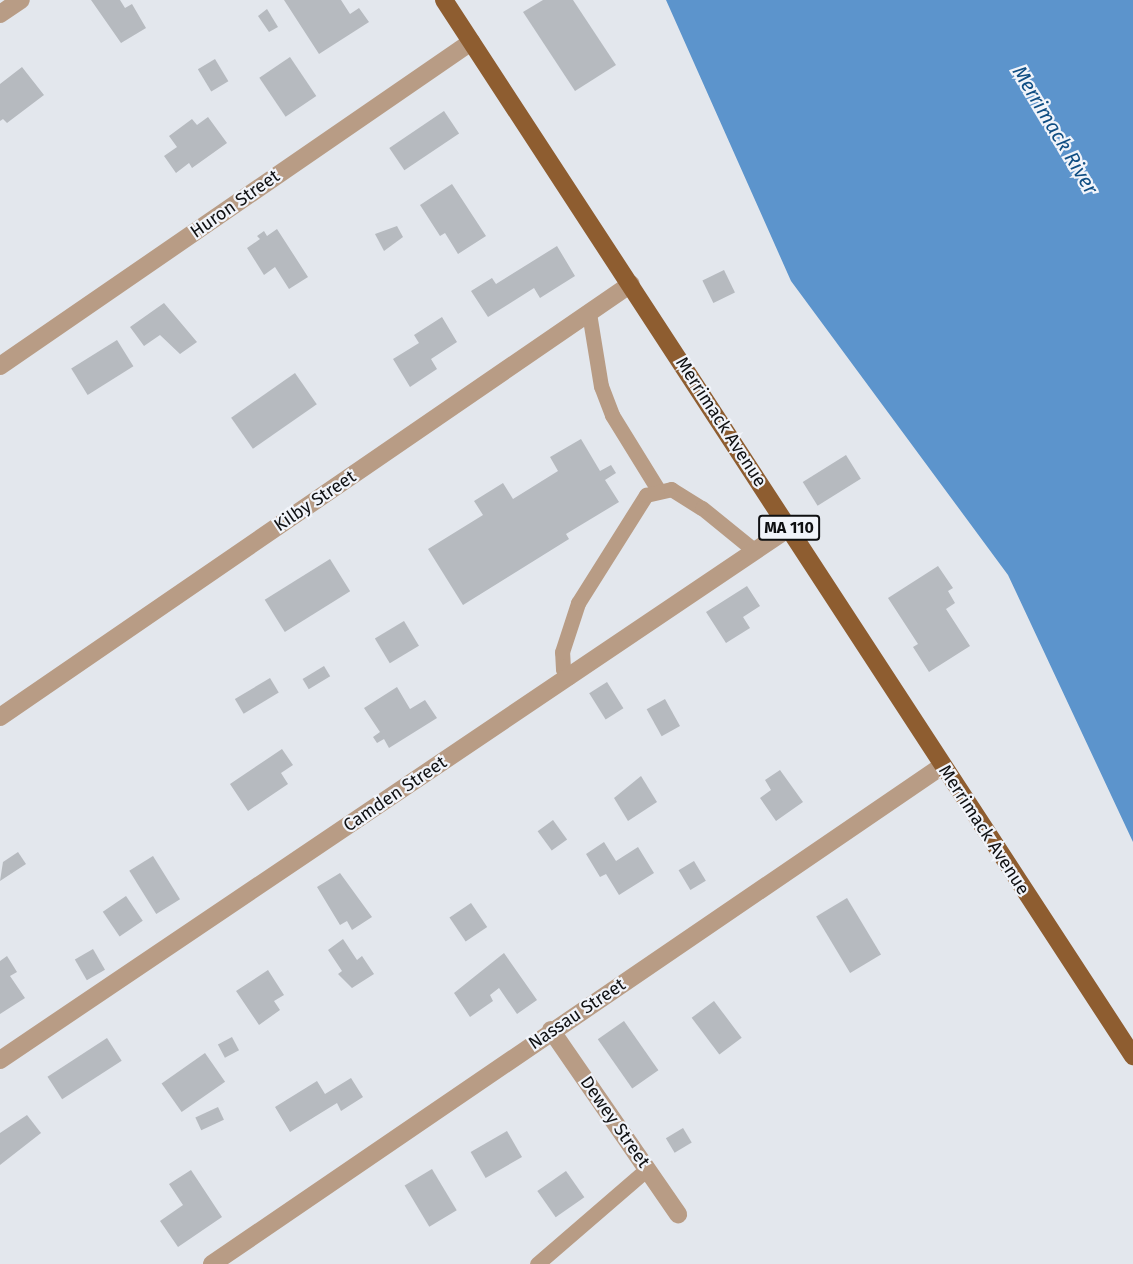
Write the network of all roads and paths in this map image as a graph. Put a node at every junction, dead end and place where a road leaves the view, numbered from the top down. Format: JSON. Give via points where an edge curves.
{"nodes":[{"id":1,"x":21,"y":0,"type":"edge"},
{"id":2,"x":444,"y":0,"type":"edge"},
{"id":3,"x":0,"y":15,"type":"edge"},
{"id":4,"x":471,"y":42,"type":"junction"},
{"id":5,"x":631,"y":284,"type":"junction"},
{"id":6,"x":588,"y":313,"type":"junction"},
{"id":7,"x":0,"y":366,"type":"edge"},
{"id":8,"x":659,"y":491,"type":"junction"},
{"id":9,"x":789,"y":528,"type":"junction"},
{"id":10,"x":755,"y":551,"type":"junction"},
{"id":11,"x":569,"y":677,"type":"junction"},
{"id":12,"x":0,"y":717,"type":"edge"},
{"id":13,"x":942,"y":765,"type":"junction"},
{"id":14,"x":551,"y":1030,"type":"junction"},
{"id":15,"x":1133,"y":1056,"type":"edge"},
{"id":16,"x":0,"y":1060,"type":"edge"},
{"id":17,"x":647,"y":1169,"type":"junction"},
{"id":18,"x":678,"y":1214,"type":"dead end"},
{"id":19,"x":212,"y":1264,"type":"edge"},
{"id":20,"x":537,"y":1264,"type":"edge"}],
"edges":[{"from":1,"to":3,"type":"street"},
{"from":2,"to":4,"type":"main road","name":"Merrimack Avenue","number":"MA 110"},
{"from":4,"to":5,"type":"main road","name":"Merrimack Avenue","number":"MA 110"},
{"from":4,"to":7,"type":"street","name":"Huron Street"},
{"from":5,"to":6,"type":"street","name":"Kilby Street"},
{"from":5,"to":9,"type":"main road","name":"Merrimack Avenue","number":"MA 110"},
{"from":6,"to":8,"type":"lane","via":[[602,386],[612,415]]},
{"from":6,"to":12,"type":"street","name":"Kilby Street"},
{"from":8,"to":10,"type":"lane","via":[[670,489],[702,508]]},
{"from":8,"to":11,"type":"lane","via":[[646,495],[578,603],[562,652]]},
{"from":9,"to":10,"type":"street","name":"Camden Street"},
{"from":9,"to":13,"type":"main road","name":"Merrimack Avenue","number":"MA 110"},
{"from":10,"to":11,"type":"street","name":"Camden Street"},
{"from":11,"to":16,"type":"street","name":"Camden Street"},
{"from":13,"to":14,"type":"street","name":"Nassau Street","via":[[783,878]]},
{"from":13,"to":15,"type":"main road","name":"Merrimack Avenue","number":"MA 110"},
{"from":14,"to":17,"type":"street","name":"Dewey Street"},
{"from":14,"to":19,"type":"street","name":"Nassau Street"},
{"from":17,"to":18,"type":"street","name":"Dewey Street"},
{"from":17,"to":20,"type":"lane"}]}
